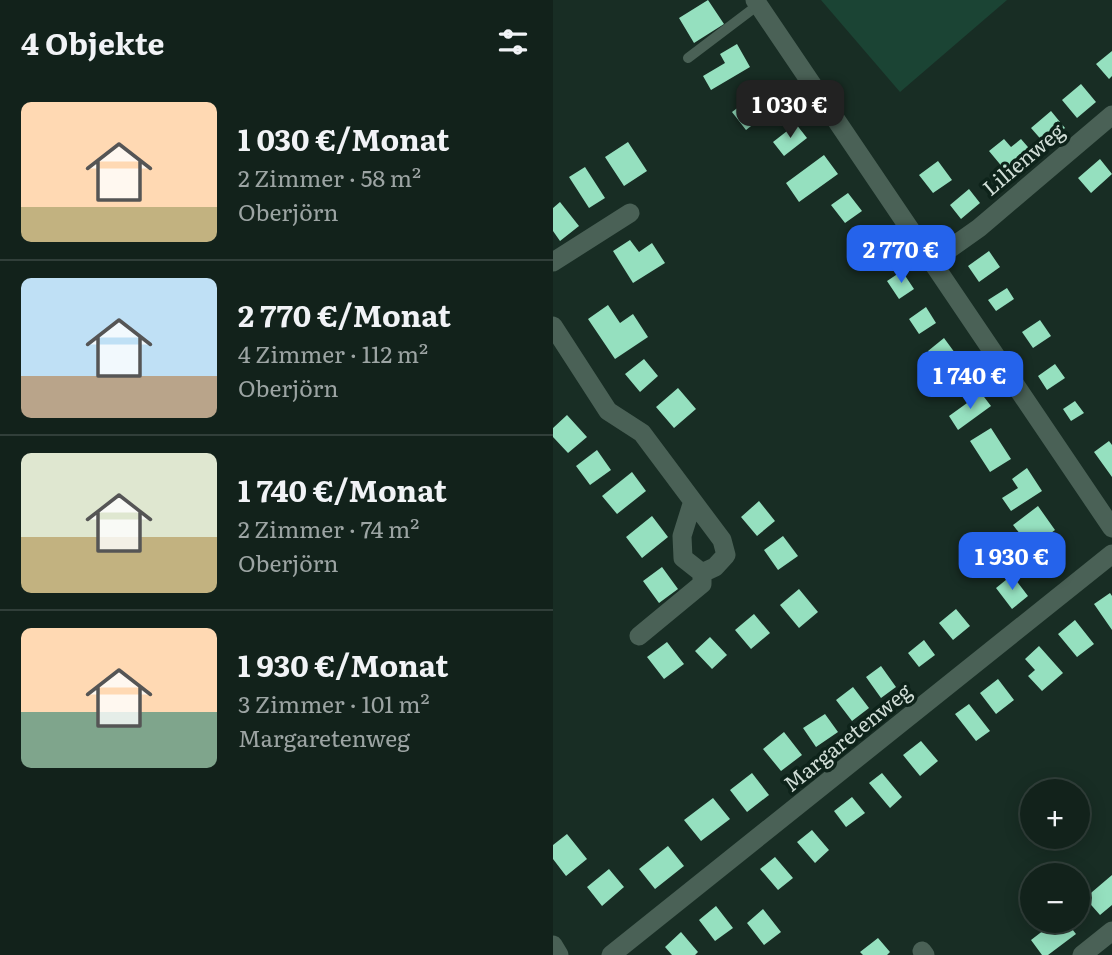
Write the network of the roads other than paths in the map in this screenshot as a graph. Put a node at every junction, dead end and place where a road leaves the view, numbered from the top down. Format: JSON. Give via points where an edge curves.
{"nodes":[{"id":1,"x":756,"y":3,"type":"edge"},
{"id":2,"x":688,"y":58,"type":"dead end"},
{"id":3,"x":1112,"y":115,"type":"edge"},
{"id":4,"x":630,"y":213,"type":"dead end"},
{"id":5,"x":553,"y":262,"type":"edge"},
{"id":6,"x":931,"y":262,"type":"junction"},
{"id":7,"x":553,"y":326,"type":"edge"},
{"id":8,"x":692,"y":504,"type":"junction"},
{"id":9,"x":1107,"y":507,"type":"edge"},
{"id":10,"x":1112,"y":528,"type":"edge"},
{"id":11,"x":1112,"y":554,"type":"edge"},
{"id":12,"x":702,"y":573,"type":"junction"},
{"id":13,"x":639,"y":636,"type":"dead end"},
{"id":14,"x":1112,"y":931,"type":"edge"},
{"id":15,"x":553,"y":945,"type":"edge"},
{"id":16,"x":559,"y":955,"type":"edge"},
{"id":17,"x":611,"y":955,"type":"edge"},
{"id":18,"x":1082,"y":955,"type":"edge"}],
"edges":[{"from":1,"to":2,"type":"lane"},
{"from":1,"to":6,"type":"street"},
{"from":3,"to":6,"type":"street","name":"Lilienweg","via":[[979,228]]},
{"from":4,"to":5,"type":"street"},
{"from":6,"to":9,"type":"street"},
{"from":7,"to":8,"type":"street","via":[[608,411],[642,433]]},
{"from":8,"to":12,"type":"street","via":[[682,536],[683,558]]},
{"from":8,"to":12,"type":"street","via":[[722,540],[726,555]]},
{"from":9,"to":10,"type":"street"},
{"from":11,"to":17,"type":"street","name":"Margaretenweg"},
{"from":12,"to":13,"type":"street","via":[[702,584]]},
{"from":14,"to":18,"type":"street"},
{"from":15,"to":16,"type":"street"}]}
